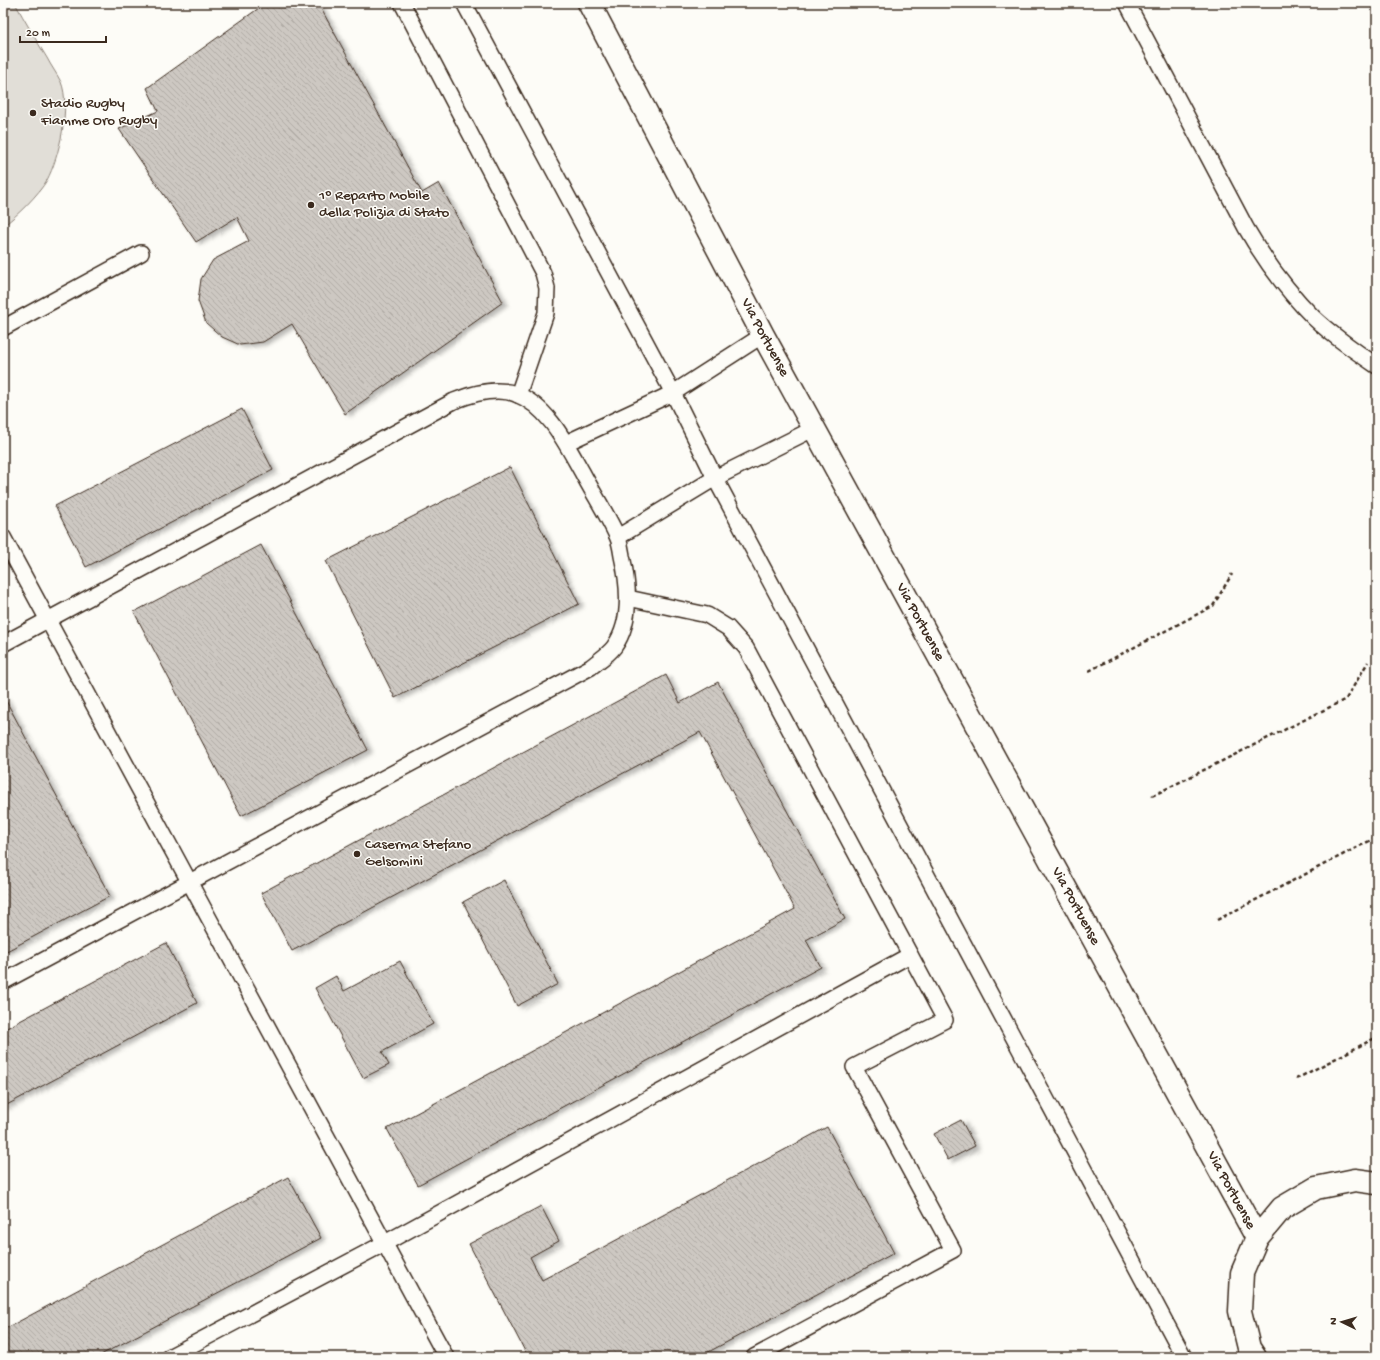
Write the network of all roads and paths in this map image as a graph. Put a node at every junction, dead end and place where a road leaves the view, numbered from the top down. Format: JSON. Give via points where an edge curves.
{"nodes":[{"id":1,"x":402,"y":3,"type":"edge"},
{"id":2,"x":464,"y":3,"type":"edge"},
{"id":3,"x":589,"y":3,"type":"edge"},
{"id":4,"x":1127,"y":3,"type":"edge"},
{"id":5,"x":141,"y":253,"type":"dead end"},
{"id":6,"x":3,"y":328,"type":"edge"},
{"id":7,"x":763,"y":335,"type":"junction"},
{"id":8,"x":1377,"y":366,"type":"edge"},
{"id":9,"x":673,"y":393,"type":"junction"},
{"id":10,"x":518,"y":395,"type":"junction"},
{"id":11,"x":814,"y":428,"type":"junction"},
{"id":12,"x":566,"y":443,"type":"junction"},
{"id":13,"x":716,"y":478,"type":"junction"},
{"id":14,"x":3,"y":537,"type":"edge"},
{"id":15,"x":618,"y":537,"type":"junction"},
{"id":16,"x":1232,"y":574,"type":"dead end"},
{"id":17,"x":628,"y":598,"type":"junction"},
{"id":18,"x":48,"y":621,"type":"junction"},
{"id":19,"x":3,"y":644,"type":"edge"},
{"id":20,"x":1368,"y":662,"type":"dead end"},
{"id":21,"x":1089,"y":671,"type":"dead end"},
{"id":22,"x":1152,"y":796,"type":"dead end"},
{"id":23,"x":1377,"y":837,"type":"edge"},
{"id":24,"x":190,"y":883,"type":"junction"},
{"id":25,"x":1217,"y":920,"type":"dead end"},
{"id":26,"x":910,"y":955,"type":"junction"},
{"id":27,"x":3,"y":982,"type":"edge"},
{"id":28,"x":1377,"y":1037,"type":"edge"},
{"id":29,"x":1296,"y":1079,"type":"dead end"},
{"id":30,"x":1377,"y":1183,"type":"edge"},
{"id":31,"x":1257,"y":1238,"type":"junction"},
{"id":32,"x":385,"y":1243,"type":"junction"},
{"id":33,"x":169,"y":1357,"type":"edge"},
{"id":34,"x":446,"y":1357,"type":"edge"},
{"id":35,"x":754,"y":1357,"type":"edge"},
{"id":36,"x":1184,"y":1357,"type":"edge"},
{"id":37,"x":1255,"y":1357,"type":"edge"}],
"edges":[{"from":1,"to":10,"type":"lane","via":[[543,273],[548,297],[545,320]]},
{"from":2,"to":9,"type":"lane"},
{"from":3,"to":7,"type":"street","name":"Via Portuense"},
{"from":4,"to":8,"type":"lane","via":[[1246,228],[1273,272],[1315,319]]},
{"from":5,"to":6,"type":"lane"},
{"from":7,"to":9,"type":"lane"},
{"from":7,"to":11,"type":"street","name":"Via Portuense"},
{"from":9,"to":12,"type":"lane"},
{"from":9,"to":13,"type":"lane"},
{"from":10,"to":12,"type":"lane","via":[[546,416]]},
{"from":10,"to":18,"type":"lane","via":[[497,391],[474,394],[454,401]]},
{"from":11,"to":13,"type":"lane"},
{"from":11,"to":31,"type":"street","name":"Via Portuense"},
{"from":12,"to":15,"type":"lane"},
{"from":13,"to":15,"type":"lane"},
{"from":13,"to":36,"type":"lane"},
{"from":14,"to":18,"type":"lane"},
{"from":15,"to":17,"type":"lane","via":[[627,577]]},
{"from":16,"to":21,"type":"path","via":[[1213,606]]},
{"from":17,"to":24,"type":"lane","via":[[620,636],[613,648],[591,667]]},
{"from":17,"to":26,"type":"lane","via":[[707,615],[728,628],[746,648]]},
{"from":18,"to":19,"type":"lane"},
{"from":18,"to":24,"type":"lane"},
{"from":20,"to":22,"type":"path","via":[[1346,699]]},
{"from":23,"to":25,"type":"path"},
{"from":24,"to":27,"type":"lane"},
{"from":24,"to":32,"type":"lane"},
{"from":26,"to":32,"type":"lane"},
{"from":26,"to":35,"type":"lane","via":[[945,1020],[854,1067],[953,1250]]},
{"from":28,"to":29,"type":"path"},
{"from":30,"to":31,"type":"street","via":[[1355,1180],[1316,1188],[1282,1208]]},
{"from":31,"to":37,"type":"street","via":[[1242,1273],[1240,1311],[1249,1348]]},
{"from":32,"to":33,"type":"lane"},
{"from":32,"to":34,"type":"lane"}]}
